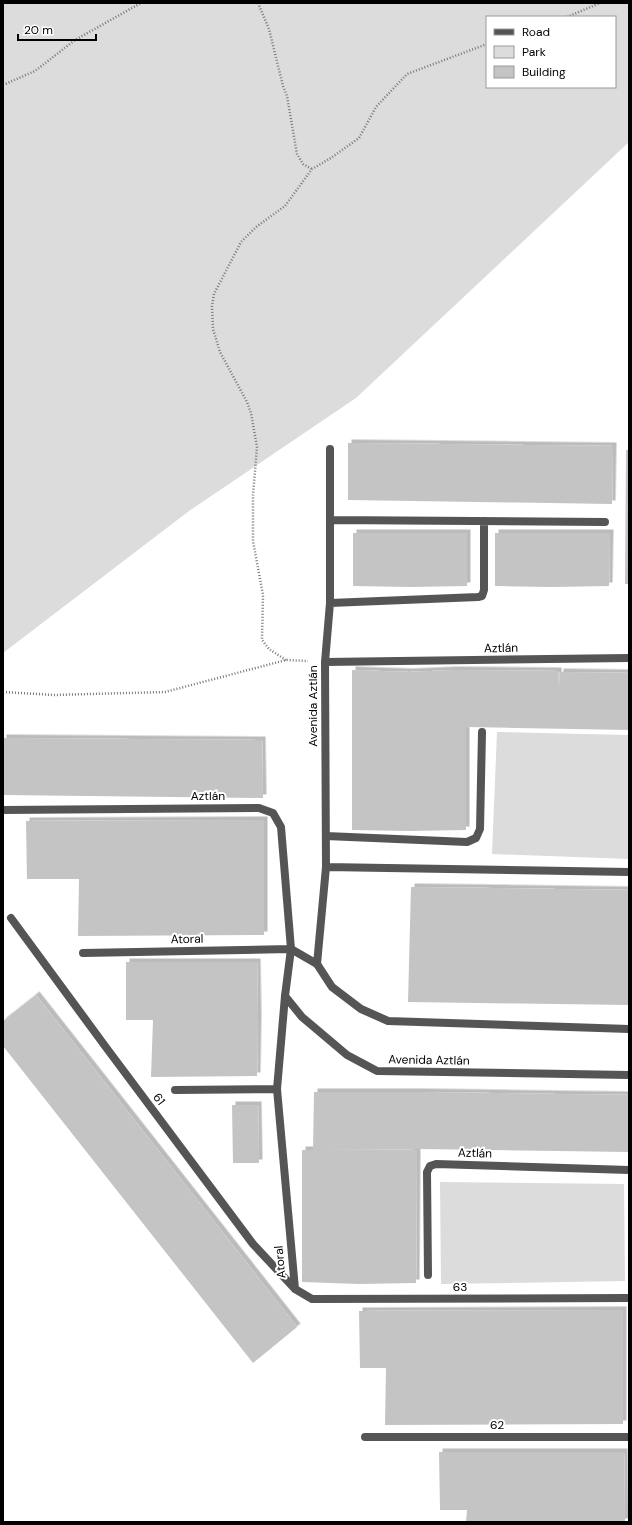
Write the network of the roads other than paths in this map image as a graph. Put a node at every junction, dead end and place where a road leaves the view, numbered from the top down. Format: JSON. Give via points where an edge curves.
{"nodes":[{"id":1,"x":330,"y":449,"type":"dead end"},
{"id":2,"x":330,"y":520,"type":"junction"},
{"id":3,"x":484,"y":521,"type":"junction"},
{"id":4,"x":605,"y":522,"type":"dead end"},
{"id":5,"x":330,"y":603,"type":"junction"},
{"id":6,"x":629,"y":658,"type":"edge"},
{"id":7,"x":325,"y":662,"type":"junction"},
{"id":8,"x":482,"y":732,"type":"dead end"},
{"id":9,"x":3,"y":810,"type":"edge"},
{"id":10,"x":326,"y":836,"type":"junction"},
{"id":11,"x":326,"y":867,"type":"junction"},
{"id":12,"x":629,"y":872,"type":"edge"},
{"id":13,"x":11,"y":918,"type":"dead end"},
{"id":14,"x":291,"y":949,"type":"junction"},
{"id":15,"x":83,"y":953,"type":"dead end"},
{"id":16,"x":316,"y":964,"type":"junction"},
{"id":17,"x":285,"y":996,"type":"junction"},
{"id":18,"x":629,"y":1029,"type":"edge"},
{"id":19,"x":629,"y":1075,"type":"edge"},
{"id":20,"x":277,"y":1089,"type":"junction"},
{"id":21,"x":175,"y":1090,"type":"dead end"},
{"id":22,"x":629,"y":1170,"type":"edge"},
{"id":23,"x":428,"y":1275,"type":"dead end"},
{"id":24,"x":294,"y":1289,"type":"junction"},
{"id":25,"x":629,"y":1298,"type":"edge"},
{"id":26,"x":365,"y":1437,"type":"dead end"},
{"id":27,"x":629,"y":1437,"type":"edge"}],
"edges":[{"from":1,"to":2,"type":"street","name":"Avenida Aztlán"},
{"from":2,"to":3,"type":"street"},
{"from":2,"to":5,"type":"street","name":"Avenida Aztlán"},
{"from":3,"to":4,"type":"street"},
{"from":3,"to":5,"type":"street","via":[[482,596]]},
{"from":5,"to":7,"type":"street","name":"Avenida Aztlán"},
{"from":6,"to":7,"type":"street","name":"Aztlán"},
{"from":7,"to":10,"type":"street","name":"Avenida Aztlán"},
{"from":8,"to":10,"type":"street","via":[[480,829],[476,838],[467,842]]},
{"from":9,"to":14,"type":"street","name":"Aztlán","via":[[259,808],[273,813],[281,827]]},
{"from":10,"to":11,"type":"street","name":"Avenida Aztlán"},
{"from":11,"to":12,"type":"street"},
{"from":11,"to":16,"type":"street","name":"Avenida Aztlán"},
{"from":13,"to":24,"type":"street","name":"61","via":[[253,1244]]},
{"from":14,"to":15,"type":"street","name":"Atoral"},
{"from":14,"to":16,"type":"street"},
{"from":14,"to":17,"type":"street"},
{"from":16,"to":18,"type":"street","via":[[332,987],[361,1009],[388,1022]]},
{"from":17,"to":19,"type":"street","name":"Avenida Aztlán","via":[[302,1017],[347,1055],[376,1071]]},
{"from":17,"to":20,"type":"street","name":"Atoral"},
{"from":20,"to":21,"type":"street"},
{"from":20,"to":24,"type":"street","name":"Atoral"},
{"from":22,"to":23,"type":"street","name":"Aztlán","via":[[436,1164],[430,1166],[427,1172]]},
{"from":24,"to":25,"type":"street","name":"63","via":[[312,1300]]},
{"from":26,"to":27,"type":"street","name":"62"}]}
